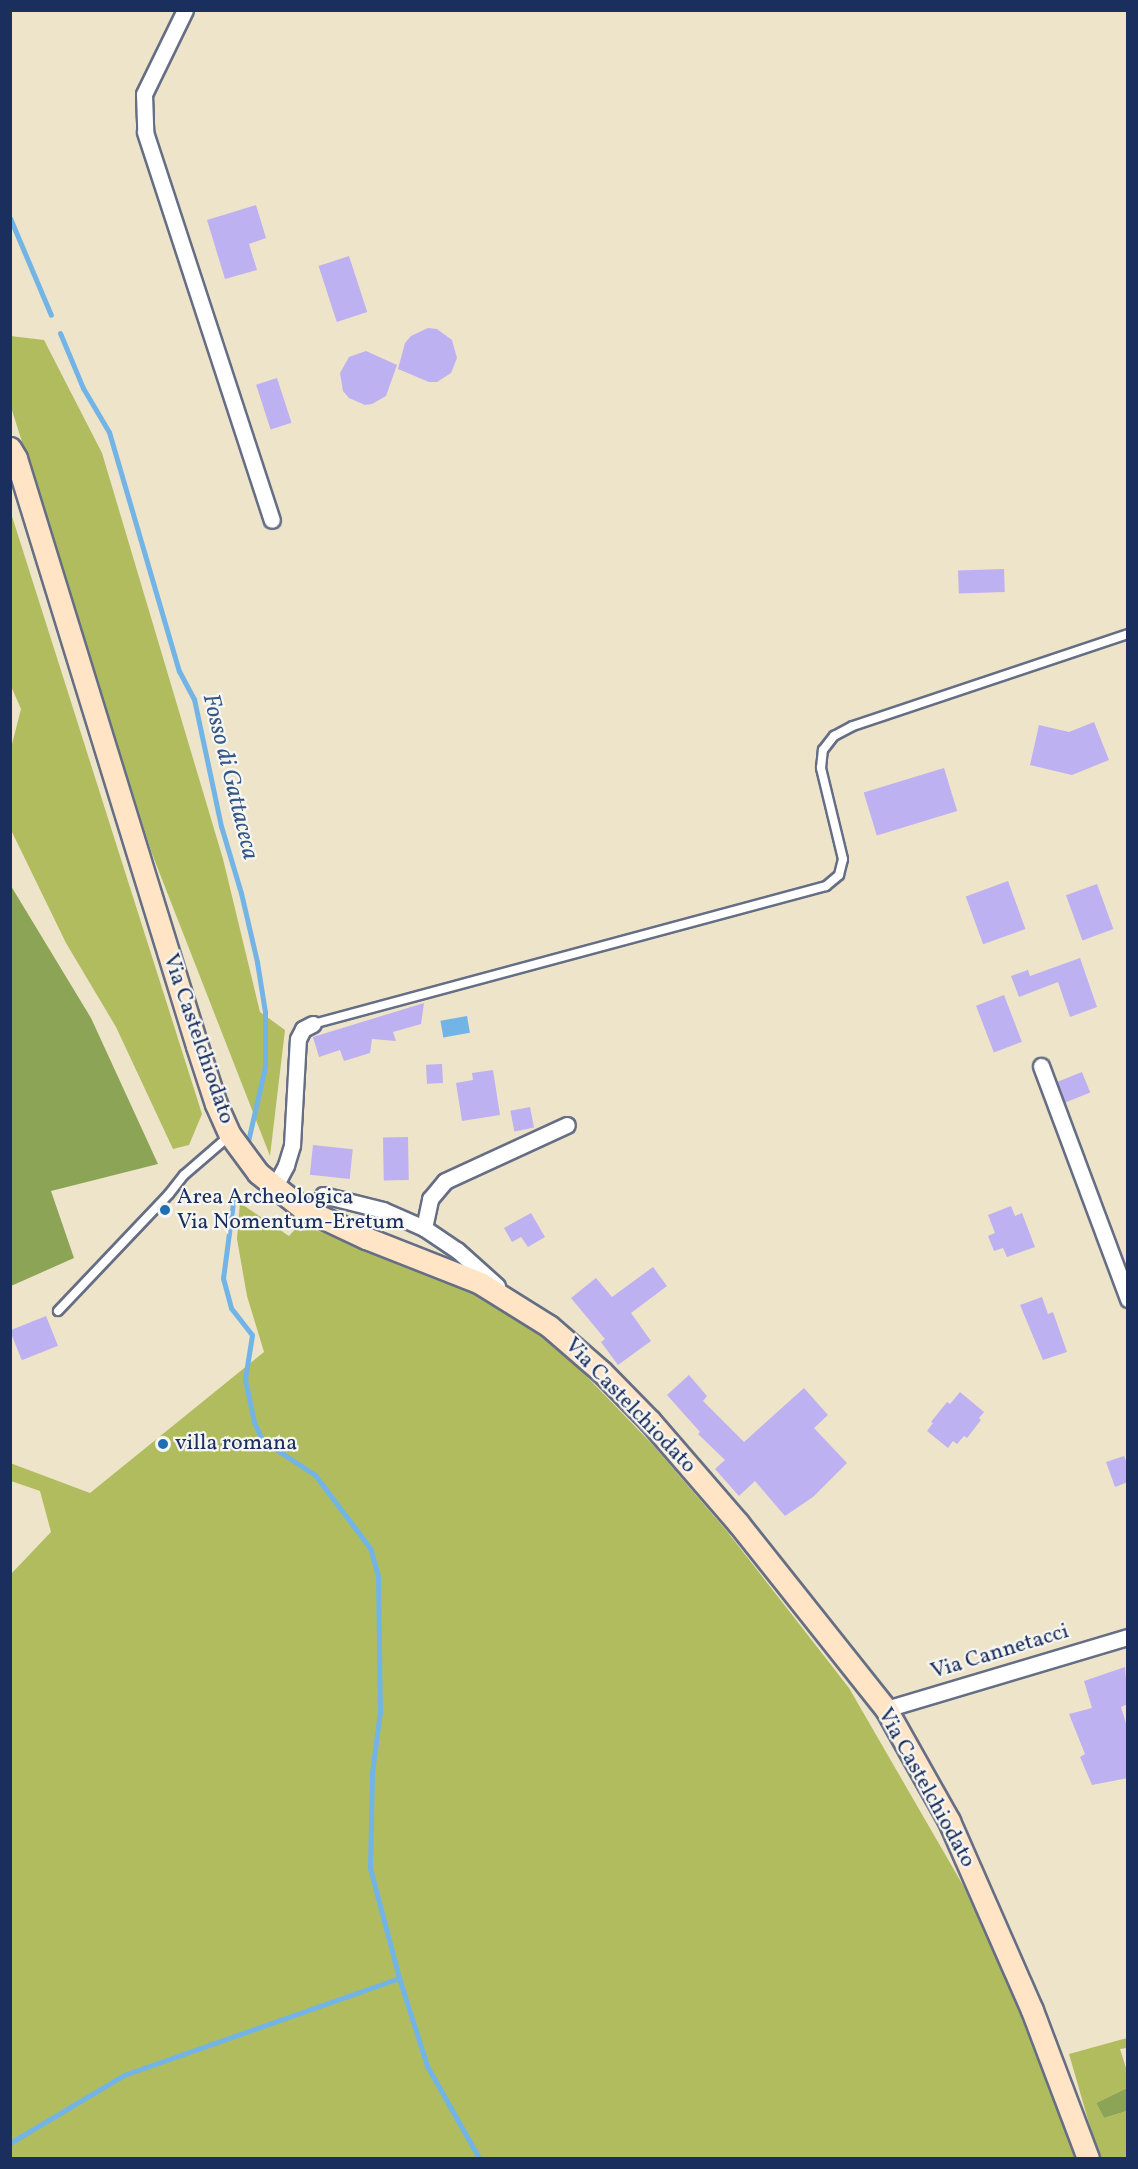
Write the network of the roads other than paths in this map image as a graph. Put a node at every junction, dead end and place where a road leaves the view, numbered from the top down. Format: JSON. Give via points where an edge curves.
{"nodes":[{"id":1,"x":185,"y":10,"type":"edge"},
{"id":2,"x":10,"y":448,"type":"edge"},
{"id":3,"x":272,"y":520,"type":"dead end"},
{"id":4,"x":1128,"y":634,"type":"edge"},
{"id":5,"x":313,"y":1024,"type":"joint"},
{"id":6,"x":1041,"y":1066,"type":"dead end"},
{"id":7,"x":567,"y":1125,"type":"dead end"},
{"id":8,"x":231,"y":1135,"type":"junction"},
{"id":9,"x":274,"y":1188,"type":"junction"},
{"id":10,"x":322,"y":1195,"type":"dead end"},
{"id":11,"x":424,"y":1228,"type":"junction"},
{"id":12,"x":1128,"y":1299,"type":"edge"},
{"id":13,"x":512,"y":1300,"type":"junction"},
{"id":14,"x":58,"y":1311,"type":"dead end"},
{"id":15,"x":1128,"y":1637,"type":"edge"},
{"id":16,"x":885,"y":1709,"type":"junction"},
{"id":17,"x":1088,"y":2158,"type":"edge"}],
"edges":[{"from":1,"to":3,"type":"street","via":[[144,94],[145,132]]},
{"from":2,"to":8,"type":"street","name":"Via Castelchiodato","via":[[209,1084]]},
{"from":4,"to":5,"type":"lane","via":[[853,726],[834,736],[824,750],[821,768],[843,859],[839,874],[826,886]]},
{"from":5,"to":9,"type":"street","via":[[303,1029],[298,1039],[292,1145]]},
{"from":6,"to":12,"type":"street"},
{"from":7,"to":11,"type":"street","via":[[446,1181],[430,1199]]},
{"from":8,"to":9,"type":"street","name":"Via Castelchiodato"},
{"from":8,"to":14,"type":"lane","via":[[184,1174]]},
{"from":9,"to":13,"type":"street","name":"Via Castelchiodato","via":[[322,1220],[445,1267]]},
{"from":10,"to":11,"type":"street","via":[[383,1210]]},
{"from":11,"to":13,"type":"street","via":[[457,1250]]},
{"from":13,"to":16,"type":"street","name":"Via Castelchiodato","via":[[575,1347],[650,1421],[738,1523]]},
{"from":15,"to":16,"type":"street","name":"Via Cannetacci"},
{"from":16,"to":17,"type":"street","name":"Via Castelchiodato","via":[[949,1821],[995,1921]]}]}
